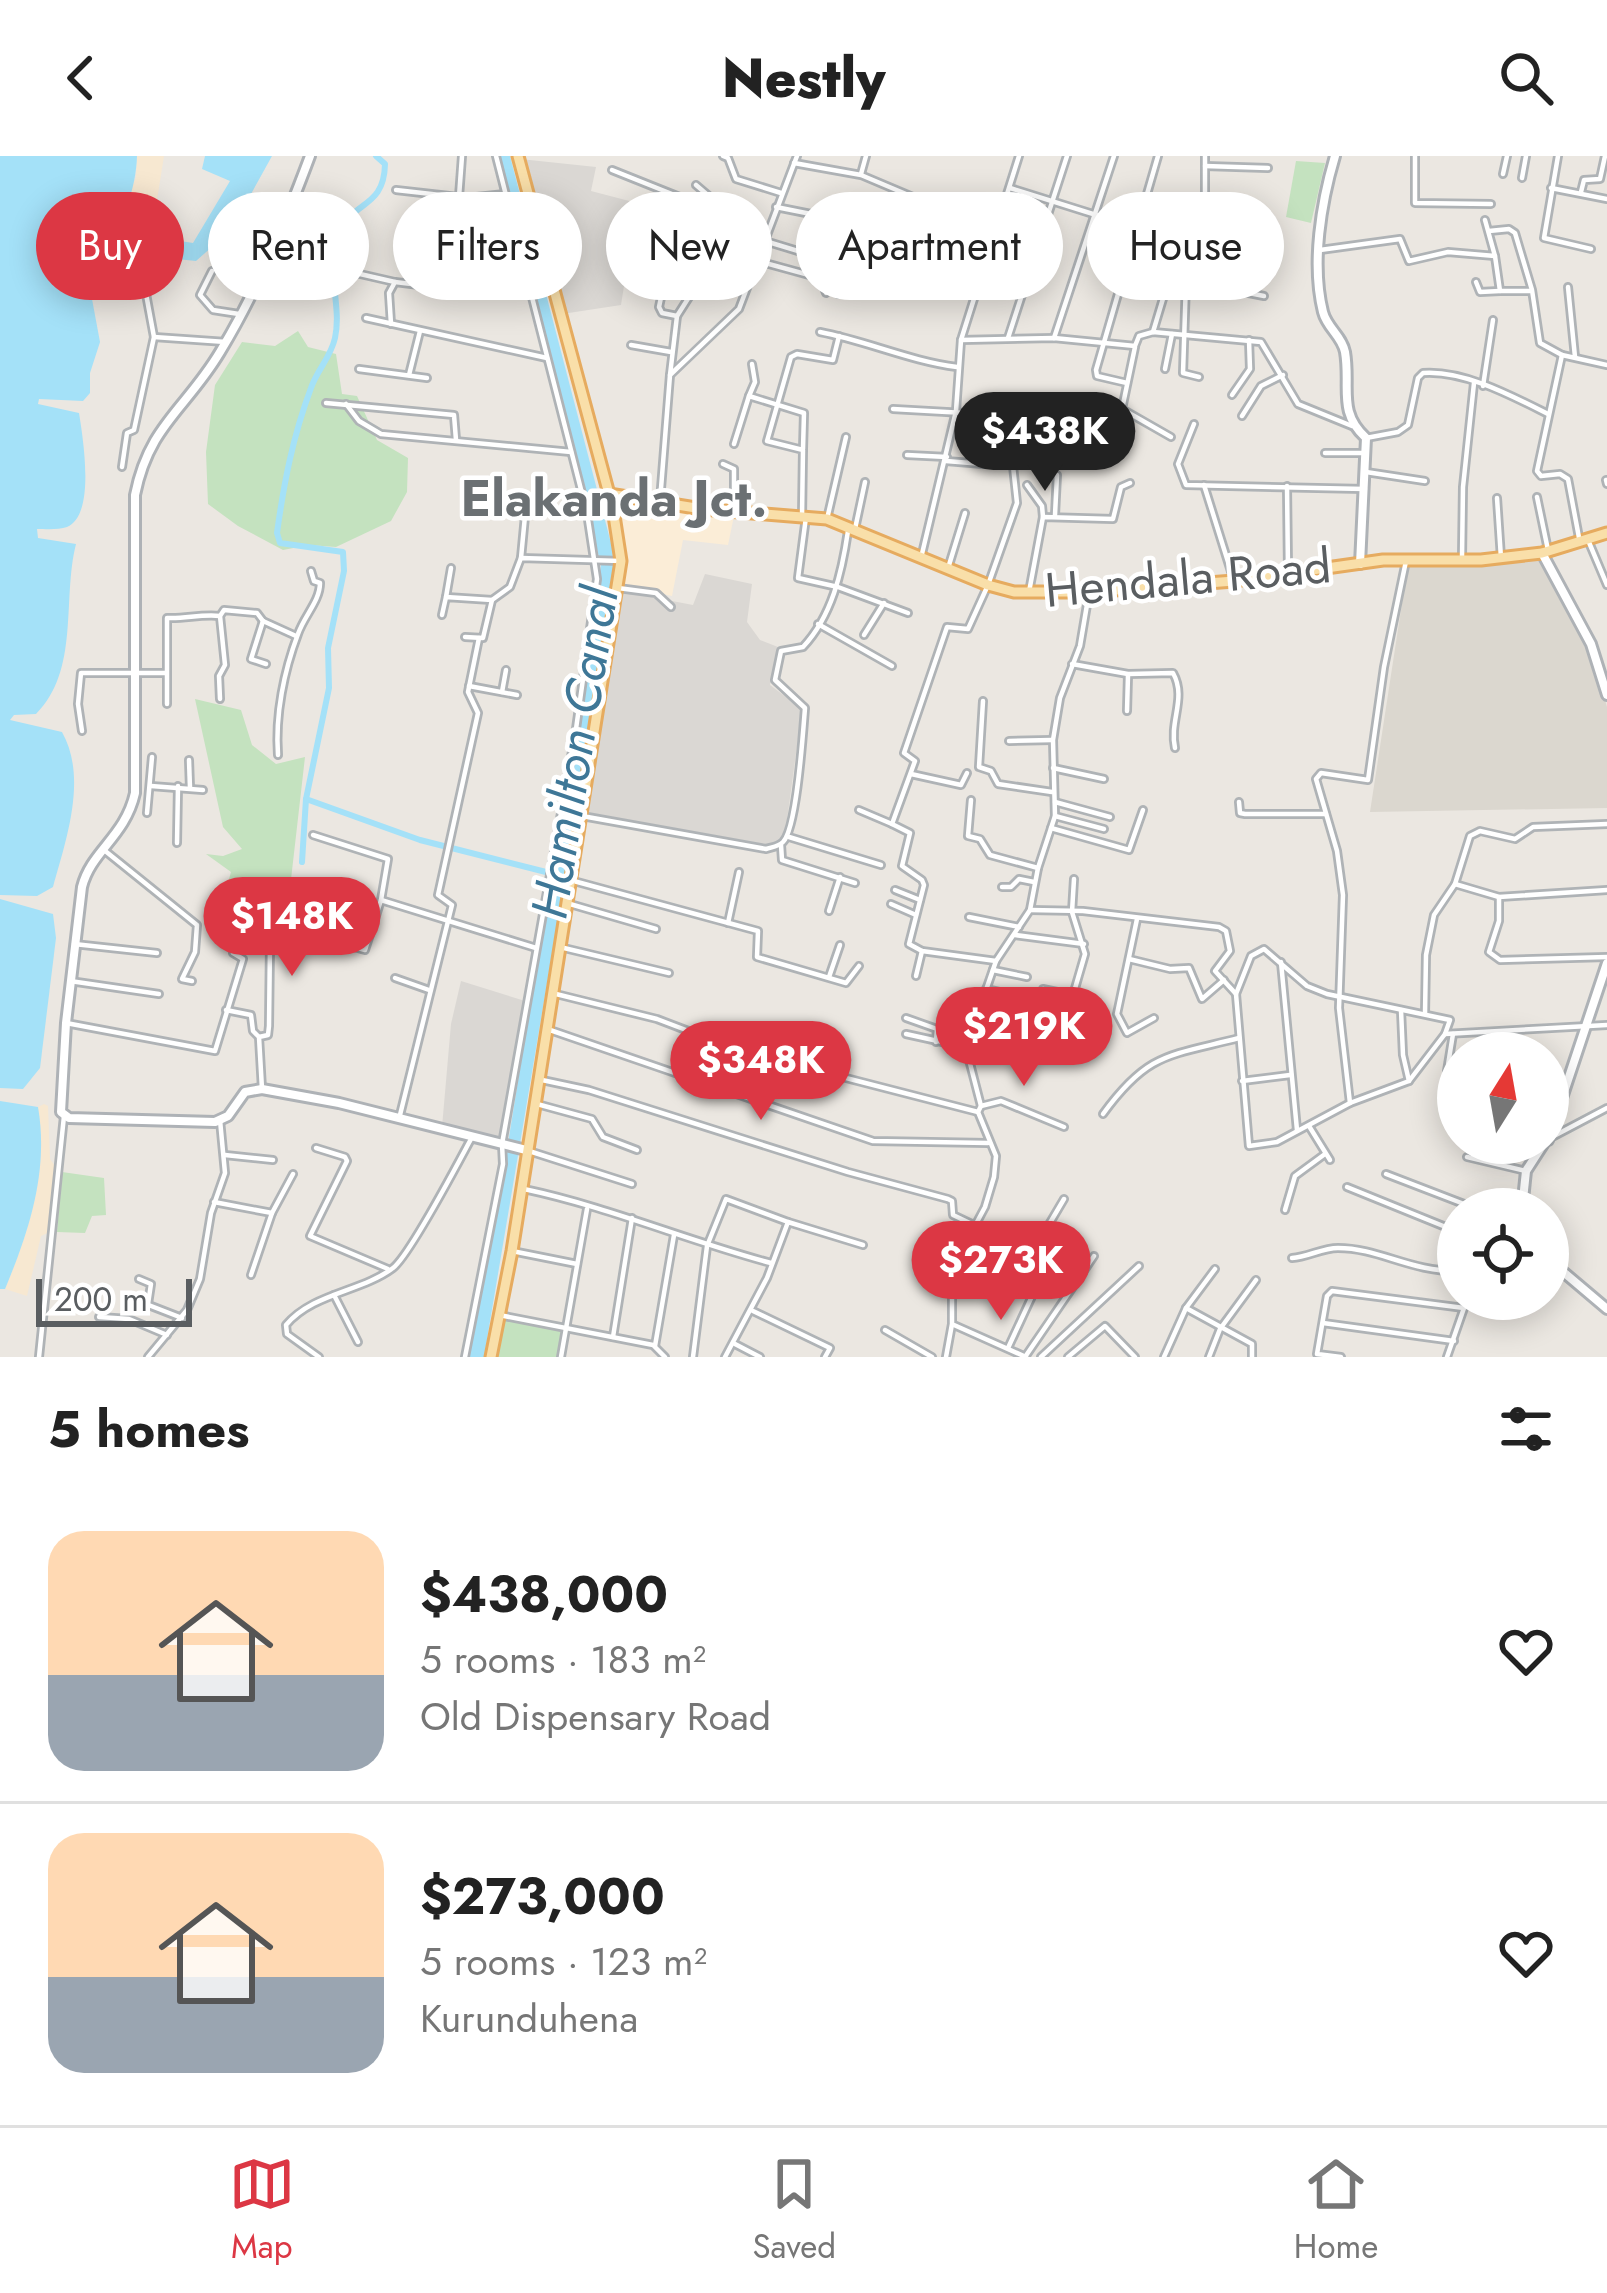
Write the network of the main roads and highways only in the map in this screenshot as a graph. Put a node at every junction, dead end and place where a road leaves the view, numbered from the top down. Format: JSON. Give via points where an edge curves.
{"nodes":[{"id":1,"x":518,"y":156,"type":"edge"},
{"id":2,"x":609,"y":494,"type":"junction"},
{"id":3,"x":636,"y":498,"type":"junction"},
{"id":4,"x":614,"y":509,"type":"junction"},
{"id":5,"x":1607,"y":533,"type":"edge"},
{"id":6,"x":491,"y":1357,"type":"edge"}],
"edges":[{"from":1,"to":2,"type":"main road"},
{"from":2,"to":3,"type":"main road","name":"Hendala Road"},
{"from":2,"to":4,"type":"main road"},
{"from":3,"to":4,"type":"main road"},
{"from":3,"to":5,"type":"main road","name":"Hendala Road","via":[[827,519],[988,585],[1029,592],[1502,558]]},
{"from":4,"to":6,"type":"main road","via":[[618,589]]}]}
